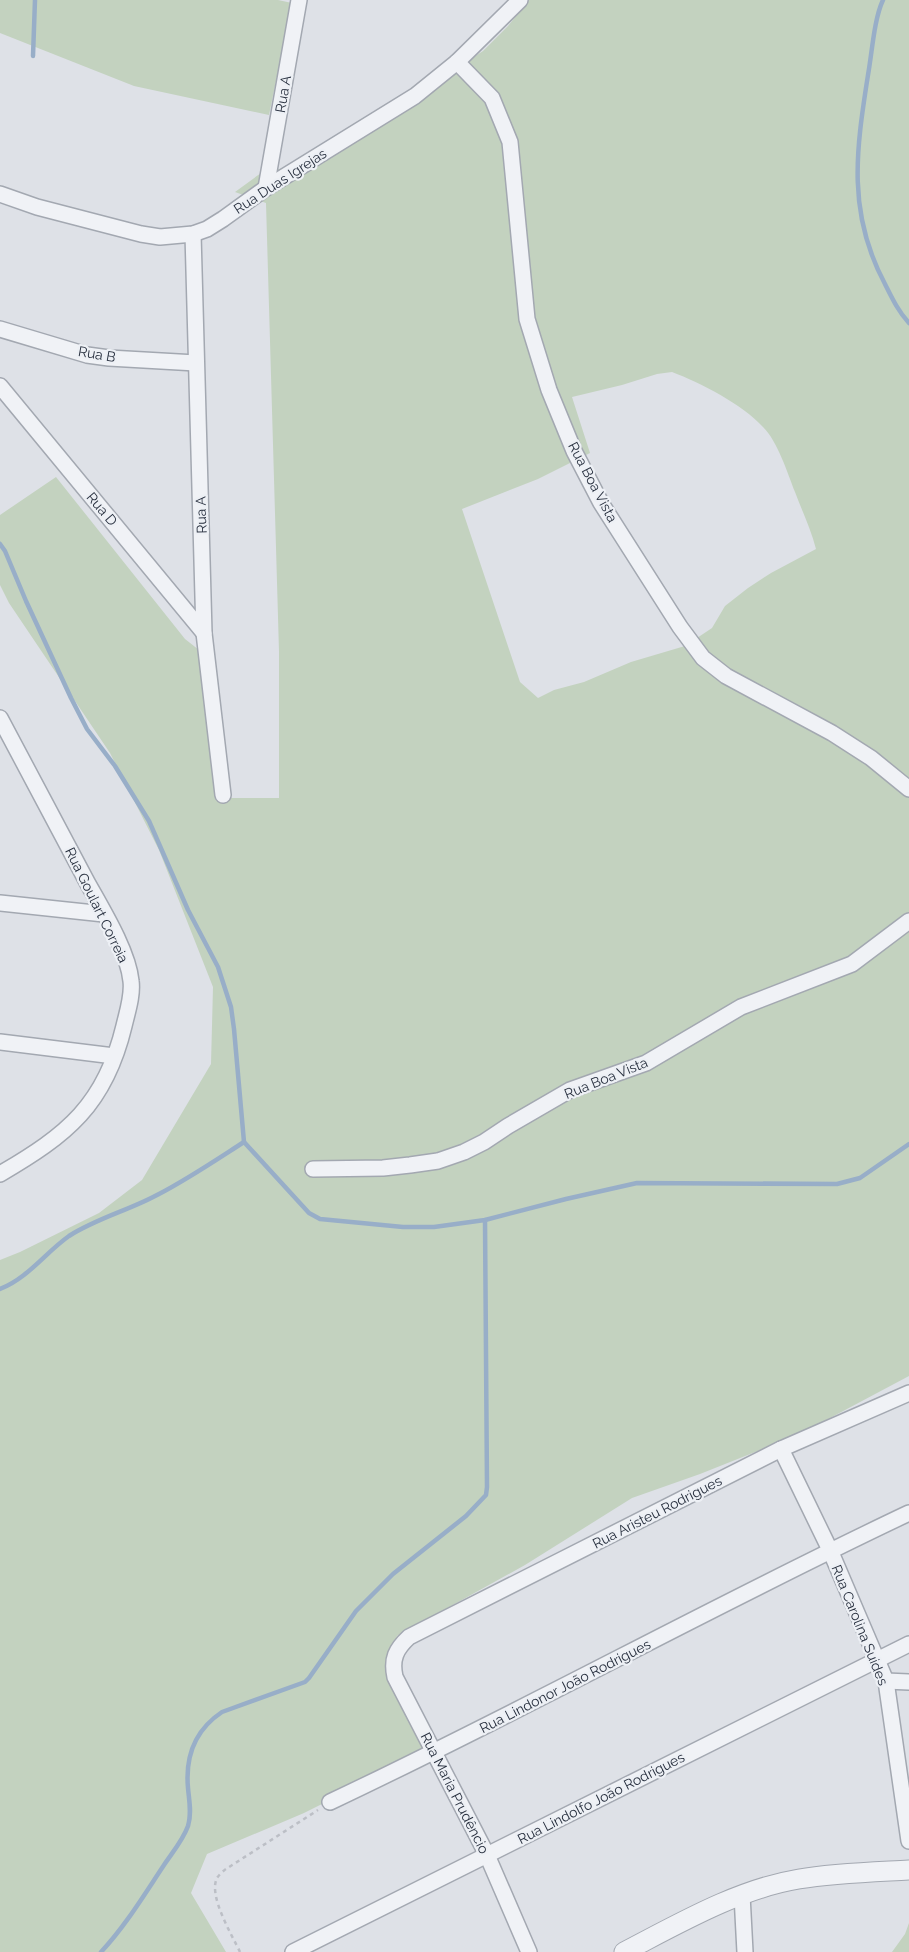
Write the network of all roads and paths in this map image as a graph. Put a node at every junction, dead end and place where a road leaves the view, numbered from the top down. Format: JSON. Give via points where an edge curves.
{"nodes":[{"id":1,"x":299,"y":0,"type":"edge"},
{"id":2,"x":520,"y":0,"type":"edge"},
{"id":3,"x":457,"y":62,"type":"junction"},
{"id":4,"x":266,"y":188,"type":"junction"},
{"id":5,"x":0,"y":194,"type":"edge"},
{"id":6,"x":193,"y":234,"type":"junction"},
{"id":7,"x":0,"y":329,"type":"edge"},
{"id":8,"x":196,"y":363,"type":"junction"},
{"id":9,"x":0,"y":386,"type":"edge"},
{"id":10,"x":204,"y":633,"type":"junction"},
{"id":11,"x":0,"y":718,"type":"edge"},
{"id":12,"x":909,"y":789,"type":"edge"},
{"id":13,"x":223,"y":795,"type":"dead end"},
{"id":14,"x":0,"y":903,"type":"edge"},
{"id":15,"x":104,"y":914,"type":"junction"},
{"id":16,"x":909,"y":921,"type":"edge"},
{"id":17,"x":0,"y":1042,"type":"edge"},
{"id":18,"x":114,"y":1056,"type":"junction"},
{"id":19,"x":313,"y":1168,"type":"dead end"},
{"id":20,"x":0,"y":1174,"type":"edge"},
{"id":21,"x":909,"y":1392,"type":"edge"},
{"id":22,"x":781,"y":1450,"type":"junction"},
{"id":23,"x":909,"y":1513,"type":"edge"},
{"id":24,"x":830,"y":1550,"type":"junction"},
{"id":25,"x":409,"y":1637,"type":"joint"},
{"id":26,"x":909,"y":1644,"type":"edge"},
{"id":27,"x":877,"y":1660,"type":"junction"},
{"id":28,"x":886,"y":1681,"type":"junction"},
{"id":29,"x":909,"y":1682,"type":"edge"},
{"id":30,"x":434,"y":1753,"type":"junction"},
{"id":31,"x":330,"y":1802,"type":"joint"},
{"id":32,"x":909,"y":1841,"type":"edge"},
{"id":33,"x":487,"y":1855,"type":"junction"},
{"id":34,"x":909,"y":1870,"type":"edge"},
{"id":35,"x":742,"y":1895,"type":"junction"},
{"id":36,"x":240,"y":1952,"type":"edge"},
{"id":37,"x":294,"y":1952,"type":"edge"},
{"id":38,"x":529,"y":1952,"type":"edge"},
{"id":39,"x":624,"y":1952,"type":"edge"},
{"id":40,"x":745,"y":1952,"type":"edge"}],
"edges":[{"from":1,"to":4,"type":"street","name":"Rua A"},
{"from":2,"to":3,"type":"street","name":"Rua Duas Igrejas"},
{"from":3,"to":4,"type":"street","name":"Rua Duas Igrejas","via":[[414,96]]},
{"from":3,"to":12,"type":"street","name":"Rua Boa Vista","via":[[492,98],[510,142],[527,319],[549,390],[574,451],[601,502],[703,658],[726,676],[840,738]]},
{"from":4,"to":6,"type":"street","name":"Rua Duas Igrejas","via":[[223,219]]},
{"from":5,"to":6,"type":"street","name":"Rua Duas Igrejas","via":[[37,208],[141,234],[160,237]]},
{"from":6,"to":8,"type":"street","name":"Rua A"},
{"from":7,"to":8,"type":"street","name":"Rua B","via":[[94,356]]},
{"from":8,"to":10,"type":"street","name":"Rua A"},
{"from":9,"to":10,"type":"street","name":"Rua D"},
{"from":10,"to":13,"type":"street","name":"Rua A"},
{"from":11,"to":15,"type":"street","name":"Rua Goulart Correia"},
{"from":14,"to":15,"type":"street"},
{"from":15,"to":18,"type":"street","name":"Rua Goulart Correia","via":[[126,959],[132,983]]},
{"from":16,"to":19,"type":"street","name":"Rua Boa Vista","via":[[852,964],[741,1008],[646,1063],[570,1090],[464,1152],[438,1161],[401,1166]]},
{"from":17,"to":18,"type":"street"},
{"from":18,"to":20,"type":"street","name":"Rua Goulart Correia","via":[[104,1084],[78,1118],[56,1138]]},
{"from":21,"to":22,"type":"street","name":"Rua Aristeu Rodrigues"},
{"from":22,"to":24,"type":"street","name":"Rua Carolina Suides"},
{"from":22,"to":25,"type":"street","name":"Rua Aristeu Rodrigues"},
{"from":23,"to":24,"type":"street","name":"Rua Lindonor João Rodrigues"},
{"from":24,"to":27,"type":"street","name":"Rua Carolina Suides"},
{"from":24,"to":30,"type":"street","name":"Rua Lindonor João Rodrigues"},
{"from":25,"to":30,"type":"street","name":"Rua Maria Prudêncio","via":[[394,1656],[395,1677]]},
{"from":26,"to":27,"type":"street","name":"Rua Lindolfo João Rodrigues"},
{"from":27,"to":28,"type":"street","name":"Rua Carolina Suides"},
{"from":27,"to":33,"type":"street","name":"Rua Lindolfo João Rodrigues"},
{"from":28,"to":29,"type":"street"},
{"from":28,"to":32,"type":"street","name":"Rua Carolina Suides"},
{"from":30,"to":31,"type":"street","name":"Rua Lindonor João Rodrigues"},
{"from":30,"to":33,"type":"street","name":"Rua Maria Prudêncio"},
{"from":31,"to":36,"type":"path","via":[[217,1878],[217,1902]]},
{"from":33,"to":37,"type":"street","name":"Rua Lindolfo João Rodrigues"},
{"from":33,"to":38,"type":"street","name":"Rua Maria Prudêncio"},
{"from":34,"to":35,"type":"street","via":[[797,1879]]},
{"from":35,"to":39,"type":"street"},
{"from":35,"to":40,"type":"street"}]}
